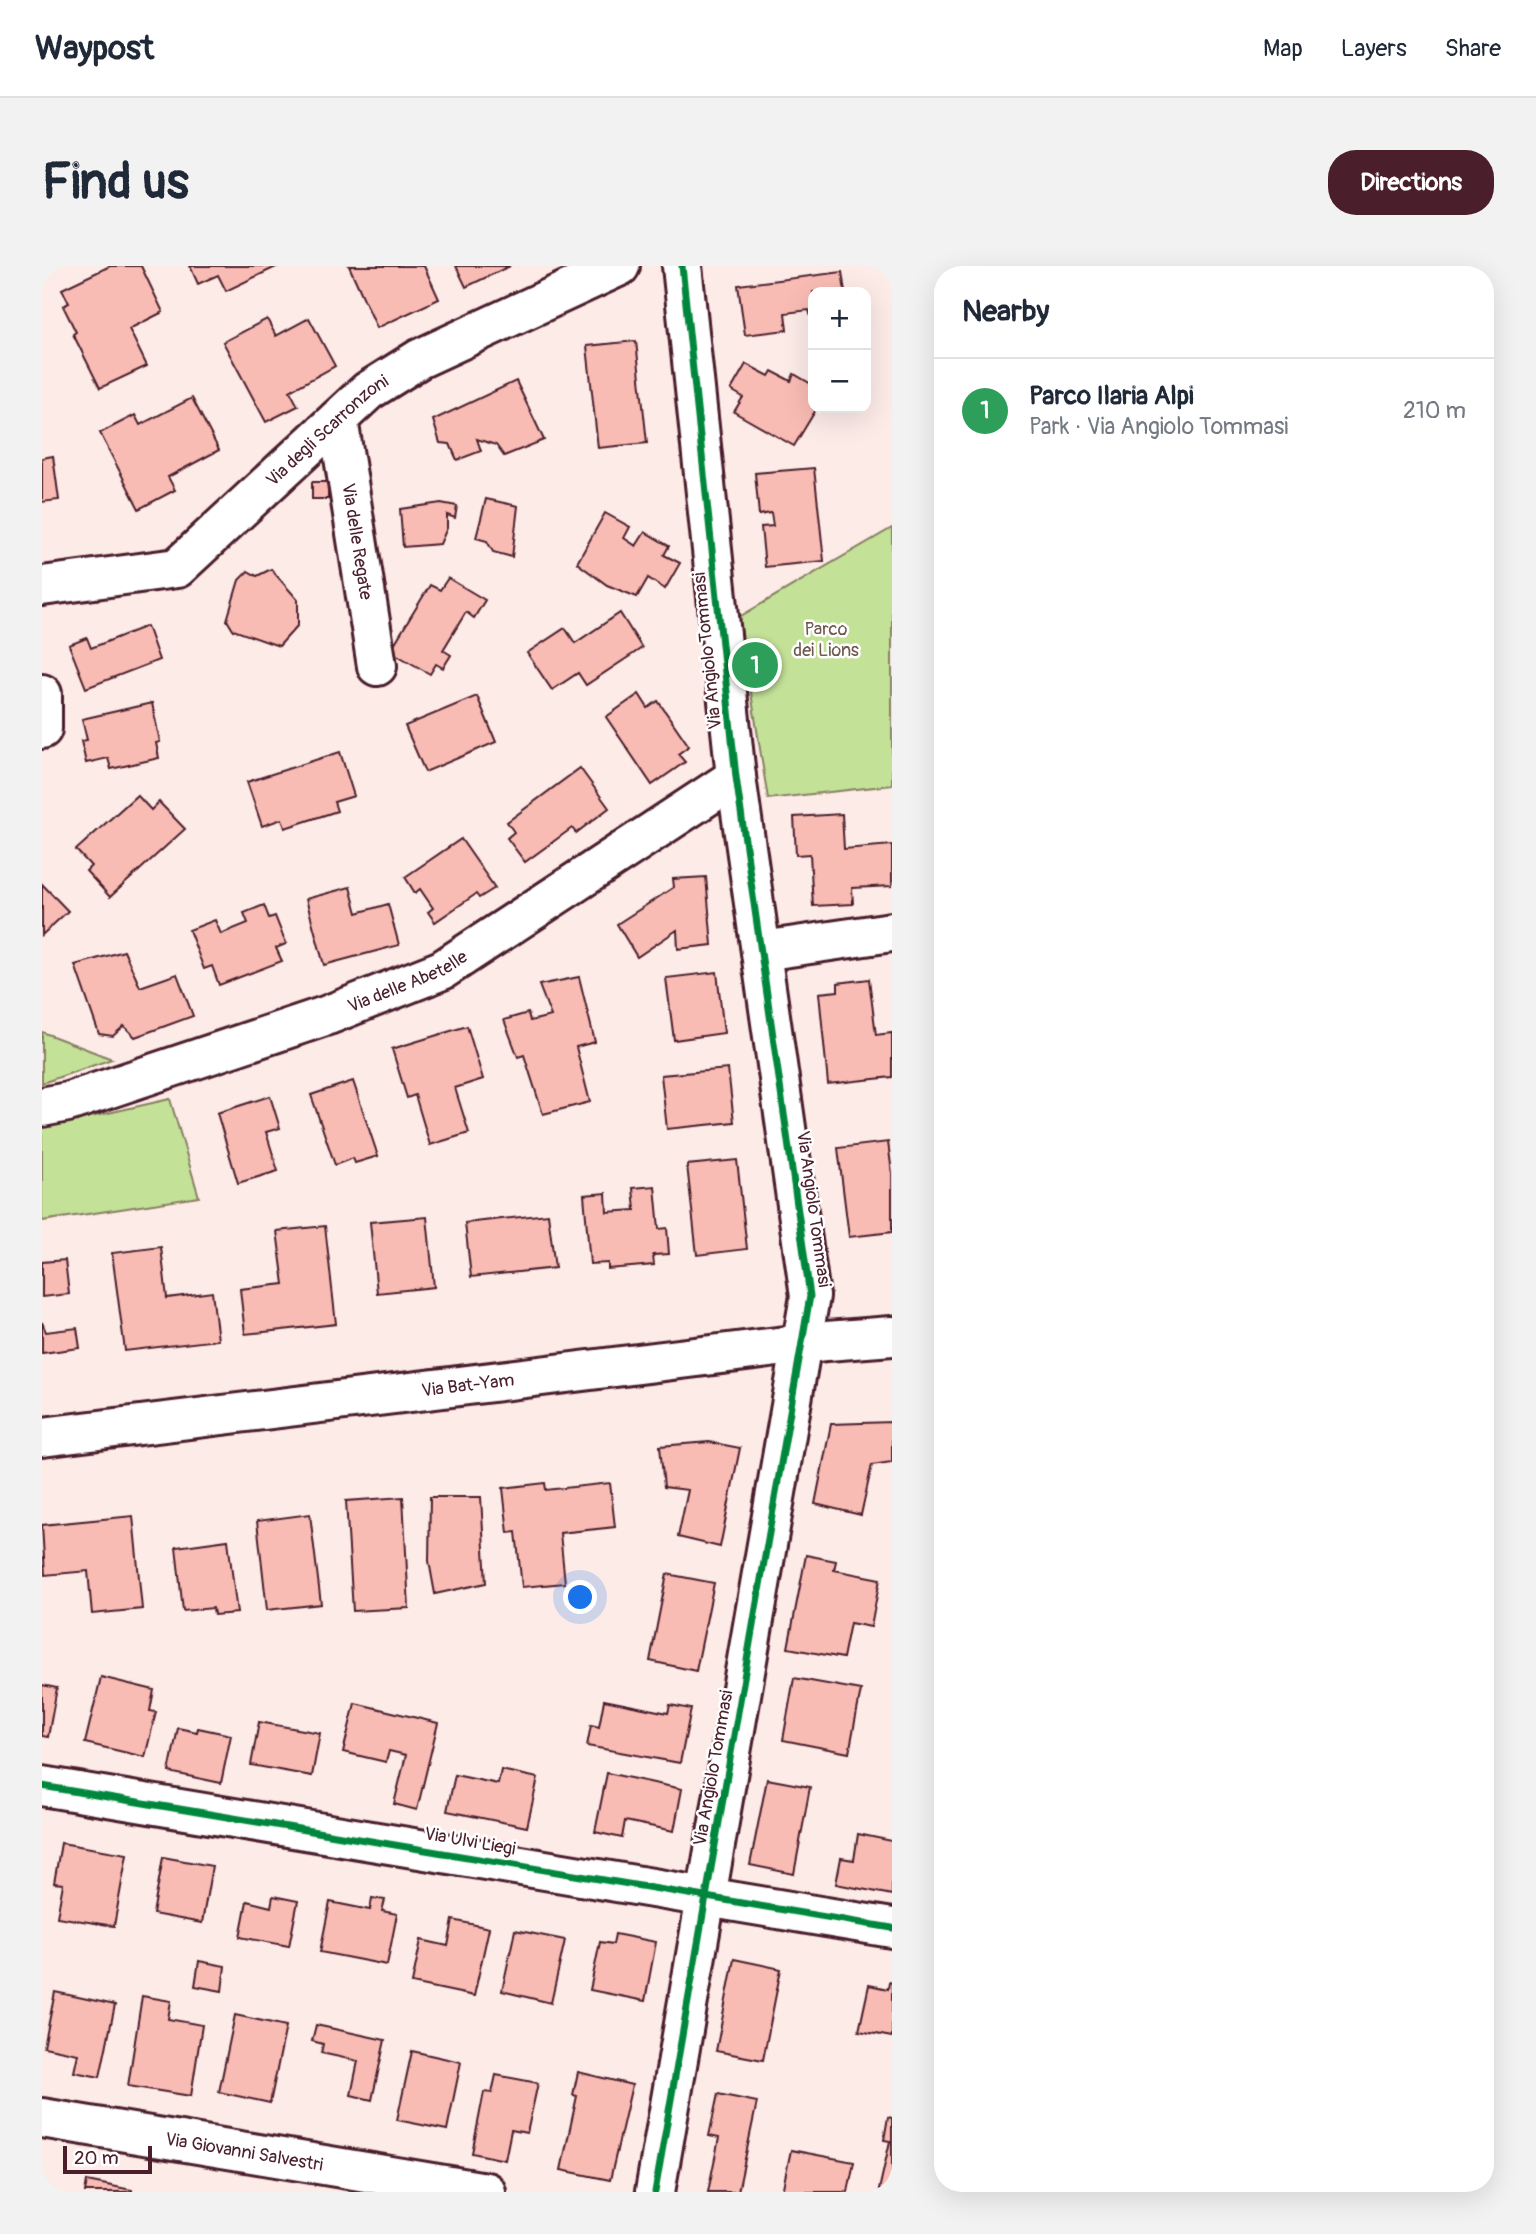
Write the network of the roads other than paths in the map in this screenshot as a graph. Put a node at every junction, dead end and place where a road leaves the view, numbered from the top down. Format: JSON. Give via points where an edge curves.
{"nodes":[{"id":1,"x":620,"y":266,"type":"edge"},
{"id":2,"x":682,"y":266,"type":"edge"},
{"id":3,"x":338,"y":419,"type":"junction"},
{"id":4,"x":42,"y":586,"type":"edge"},
{"id":5,"x":377,"y":666,"type":"dead end"},
{"id":6,"x":42,"y":694,"type":"edge"},
{"id":7,"x":42,"y":729,"type":"edge"},
{"id":8,"x":736,"y":777,"type":"junction"},
{"id":9,"x":892,"y":932,"type":"edge"},
{"id":10,"x":762,"y":951,"type":"junction"},
{"id":11,"x":42,"y":1107,"type":"edge"},
{"id":12,"x":892,"y":1336,"type":"edge"},
{"id":13,"x":804,"y":1344,"type":"junction"},
{"id":14,"x":42,"y":1437,"type":"edge"},
{"id":15,"x":42,"y":1786,"type":"edge"},
{"id":16,"x":706,"y":1897,"type":"junction"},
{"id":17,"x":892,"y":1928,"type":"edge"},
{"id":18,"x":42,"y":2119,"type":"edge"},
{"id":19,"x":486,"y":2192,"type":"edge"},
{"id":20,"x":656,"y":2192,"type":"edge"}],
"edges":[{"from":1,"to":3,"type":"street","name":"Via degli Scarronzoni","via":[[362,381]]},
{"from":2,"to":8,"type":"street","name":"Via Angiolo Tommasi"},
{"from":3,"to":4,"type":"street","name":"Via degli Scarronzoni","via":[[177,568]]},
{"from":3,"to":5,"type":"street","name":"Via delle Regate"},
{"from":6,"to":7,"type":"street"},
{"from":8,"to":10,"type":"street","name":"Via Angiolo Tommasi"},
{"from":8,"to":11,"type":"street","name":"Via delle Abetelle","via":[[442,970],[328,1015]]},
{"from":9,"to":10,"type":"street"},
{"from":10,"to":13,"type":"street","name":"Via Angiolo Tommasi","via":[[810,1296]]},
{"from":12,"to":13,"type":"street","name":"Via Bat-Yam"},
{"from":13,"to":14,"type":"street","name":"Via Bat-Yam"},
{"from":13,"to":16,"type":"street","name":"Via Angiolo Tommasi"},
{"from":15,"to":16,"type":"street","name":"Via Ulvi Liegi"},
{"from":16,"to":17,"type":"street","name":"Via Ulvi Liegi"},
{"from":16,"to":20,"type":"street","name":"Via Angiolo Tommasi"},
{"from":18,"to":19,"type":"street","name":"Via Giovanni Salvestri"}]}
